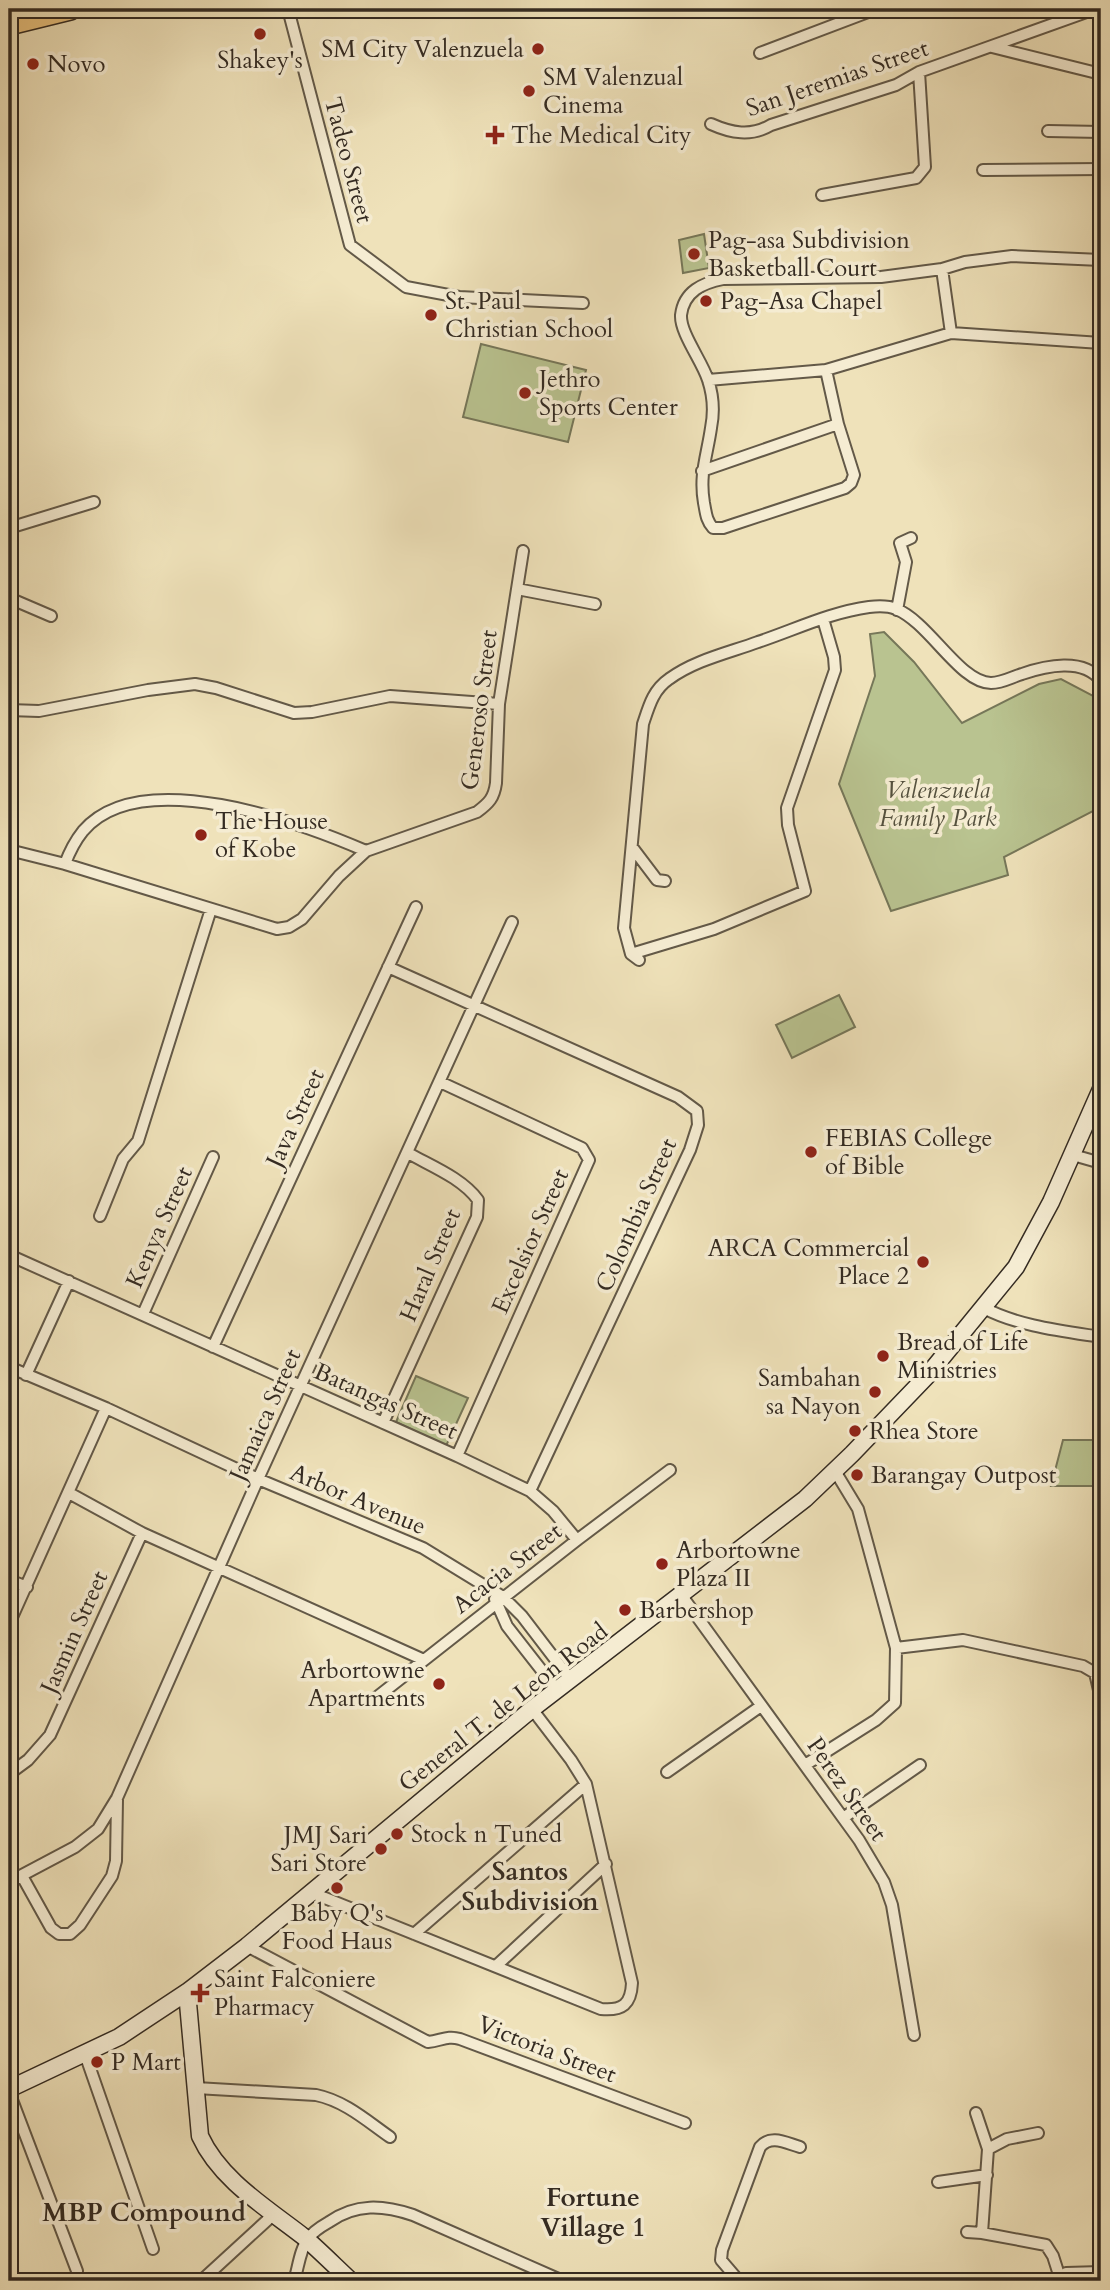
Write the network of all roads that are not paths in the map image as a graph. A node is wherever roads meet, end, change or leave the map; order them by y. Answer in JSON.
{"nodes":[{"id":1,"x":70,"y":9,"type":"edge"},
{"id":2,"x":288,"y":9,"type":"edge"},
{"id":3,"x":876,"y":9,"type":"edge"},
{"id":4,"x":1095,"y":9,"type":"edge"},
{"id":5,"x":29,"y":14,"type":"edge"},
{"id":6,"x":9,"y":24,"type":"edge"},
{"id":7,"x":991,"y":46,"type":"junction"},
{"id":8,"x":760,"y":52,"type":"dead end"},
{"id":9,"x":919,"y":72,"type":"junction"},
{"id":10,"x":1101,"y":74,"type":"edge"},
{"id":11,"x":711,"y":124,"type":"dead end"},
{"id":12,"x":1048,"y":131,"type":"dead end"},
{"id":13,"x":1101,"y":132,"type":"edge"},
{"id":14,"x":1101,"y":169,"type":"edge"},
{"id":15,"x":983,"y":170,"type":"dead end"},
{"id":16,"x":822,"y":195,"type":"dead end"},
{"id":17,"x":1101,"y":260,"type":"edge"},
{"id":18,"x":942,"y":269,"type":"junction"},
{"id":19,"x":583,"y":303,"type":"dead end"},
{"id":20,"x":951,"y":333,"type":"junction"},
{"id":21,"x":1101,"y":343,"type":"edge"},
{"id":22,"x":826,"y":370,"type":"junction"},
{"id":23,"x":708,"y":380,"type":"junction"},
{"id":24,"x":838,"y":424,"type":"junction"},
{"id":25,"x":702,"y":471,"type":"junction"},
{"id":26,"x":94,"y":502,"type":"dead end"},
{"id":27,"x":9,"y":528,"type":"edge"},
{"id":28,"x":911,"y":538,"type":"dead end"},
{"id":29,"x":523,"y":551,"type":"dead end"},
{"id":30,"x":517,"y":589,"type":"junction"},
{"id":31,"x":9,"y":598,"type":"edge"},
{"id":32,"x":595,"y":604,"type":"dead end"},
{"id":33,"x":897,"y":610,"type":"junction"},
{"id":34,"x":51,"y":616,"type":"dead end"},
{"id":35,"x":824,"y":619,"type":"junction"},
{"id":36,"x":1100,"y":678,"type":"edge"},
{"id":37,"x":499,"y":704,"type":"junction"},
{"id":38,"x":9,"y":710,"type":"edge"},
{"id":39,"x":632,"y":847,"type":"junction"},
{"id":40,"x":9,"y":850,"type":"edge"},
{"id":41,"x":366,"y":851,"type":"junction"},
{"id":42,"x":65,"y":864,"type":"junction"},
{"id":43,"x":665,"y":881,"type":"dead end"},
{"id":44,"x":416,"y":907,"type":"dead end"},
{"id":45,"x":211,"y":909,"type":"junction"},
{"id":46,"x":512,"y":922,"type":"dead end"},
{"id":47,"x":388,"y":967,"type":"junction"},
{"id":48,"x":474,"y":1006,"type":"junction"},
{"id":49,"x":440,"y":1082,"type":"junction"},
{"id":50,"x":1101,"y":1089,"type":"edge"},
{"id":51,"x":408,"y":1153,"type":"junction"},
{"id":52,"x":1073,"y":1155,"type":"junction"},
{"id":53,"x":212,"y":1157,"type":"dead end"},
{"id":54,"x":1101,"y":1163,"type":"edge"},
{"id":55,"x":100,"y":1216,"type":"dead end"},
{"id":56,"x":9,"y":1255,"type":"edge"},
{"id":57,"x":69,"y":1281,"type":"junction"},
{"id":58,"x":982,"y":1307,"type":"junction"},
{"id":59,"x":143,"y":1314,"type":"junction"},
{"id":60,"x":1101,"y":1337,"type":"edge"},
{"id":61,"x":213,"y":1347,"type":"junction"},
{"id":62,"x":9,"y":1367,"type":"edge"},
{"id":63,"x":26,"y":1375,"type":"junction"},
{"id":64,"x":301,"y":1386,"type":"junction"},
{"id":65,"x":106,"y":1409,"type":"junction"},
{"id":66,"x":383,"y":1423,"type":"junction"},
{"id":67,"x":457,"y":1456,"type":"junction"},
{"id":68,"x":670,"y":1470,"type":"dead end"},
{"id":69,"x":835,"y":1471,"type":"junction"},
{"id":70,"x":258,"y":1479,"type":"junction"},
{"id":71,"x":530,"y":1491,"type":"junction"},
{"id":72,"x":69,"y":1493,"type":"junction"},
{"id":73,"x":142,"y":1533,"type":"junction"},
{"id":74,"x":577,"y":1540,"type":"junction"},
{"id":75,"x":220,"y":1568,"type":"junction"},
{"id":76,"x":9,"y":1580,"type":"edge"},
{"id":77,"x":27,"y":1587,"type":"junction"},
{"id":78,"x":682,"y":1596,"type":"junction"},
{"id":79,"x":498,"y":1598,"type":"junction"},
{"id":80,"x":9,"y":1624,"type":"edge"},
{"id":81,"x":896,"y":1648,"type":"junction"},
{"id":82,"x":424,"y":1660,"type":"junction"},
{"id":83,"x":559,"y":1666,"type":"junction"},
{"id":84,"x":546,"y":1676,"type":"junction"},
{"id":85,"x":571,"y":1680,"type":"junction"},
{"id":86,"x":557,"y":1690,"type":"junction"},
{"id":87,"x":1101,"y":1699,"type":"edge"},
{"id":88,"x":372,"y":1701,"type":"dead end"},
{"id":89,"x":761,"y":1706,"type":"junction"},
{"id":90,"x":532,"y":1709,"type":"junction"},
{"id":91,"x":805,"y":1765,"type":"junction"},
{"id":92,"x":920,"y":1765,"type":"dead end"},
{"id":93,"x":667,"y":1772,"type":"dead end"},
{"id":94,"x":9,"y":1774,"type":"edge"},
{"id":95,"x":586,"y":1784,"type":"junction"},
{"id":96,"x":117,"y":1798,"type":"junction"},
{"id":97,"x":843,"y":1818,"type":"junction"},
{"id":98,"x":606,"y":1864,"type":"junction"},
{"id":99,"x":22,"y":1877,"type":"junction"},
{"id":100,"x":9,"y":1882,"type":"edge"},
{"id":101,"x":310,"y":1892,"type":"junction"},
{"id":102,"x":414,"y":1934,"type":"junction"},
{"id":103,"x":247,"y":1946,"type":"junction"},
{"id":104,"x":496,"y":1966,"type":"junction"},
{"id":105,"x":187,"y":1992,"type":"junction"},
{"id":106,"x":914,"y":2035,"type":"dead end"},
{"id":107,"x":85,"y":2054,"type":"junction"},
{"id":108,"x":196,"y":2088,"type":"junction"},
{"id":109,"x":9,"y":2090,"type":"edge"},
{"id":110,"x":976,"y":2113,"type":"dead end"},
{"id":111,"x":685,"y":2123,"type":"dead end"},
{"id":112,"x":1038,"y":2133,"type":"dead end"},
{"id":113,"x":390,"y":2137,"type":"dead end"},
{"id":114,"x":800,"y":2147,"type":"dead end"},
{"id":115,"x":988,"y":2149,"type":"junction"},
{"id":116,"x":987,"y":2175,"type":"junction"},
{"id":117,"x":938,"y":2182,"type":"dead end"},
{"id":118,"x":274,"y":2214,"type":"junction"},
{"id":119,"x":967,"y":2232,"type":"dead end"},
{"id":120,"x":982,"y":2232,"type":"junction"},
{"id":121,"x":307,"y":2240,"type":"junction"},
{"id":122,"x":153,"y":2249,"type":"dead end"},
{"id":123,"x":77,"y":2271,"type":"dead end"},
{"id":124,"x":1101,"y":2272,"type":"edge"},
{"id":125,"x":1060,"y":2280,"type":"edge"},
{"id":126,"x":201,"y":2281,"type":"edge"},
{"id":127,"x":295,"y":2281,"type":"edge"},
{"id":128,"x":351,"y":2281,"type":"edge"},
{"id":129,"x":563,"y":2281,"type":"edge"},
{"id":130,"x":739,"y":2281,"type":"edge"}],
"edges":[{"from":1,"to":5,"type":"highway"},
{"from":2,"to":19,"type":"street","name":"Tadeo Street"},
{"from":3,"to":8,"type":"street"},
{"from":4,"to":7,"type":"street","name":"San Jeremias Street"},
{"from":5,"to":6,"type":"highway"},
{"from":7,"to":9,"type":"street","name":"San Jeremias Street"},
{"from":7,"to":10,"type":"street"},
{"from":9,"to":11,"type":"street","name":"San Jeremias Street"},
{"from":9,"to":16,"type":"street"},
{"from":12,"to":13,"type":"street"},
{"from":14,"to":15,"type":"street"},
{"from":17,"to":18,"type":"street"},
{"from":18,"to":20,"type":"street"},
{"from":18,"to":23,"type":"street"},
{"from":20,"to":21,"type":"street"},
{"from":20,"to":22,"type":"street"},
{"from":22,"to":23,"type":"street"},
{"from":22,"to":24,"type":"street"},
{"from":23,"to":25,"type":"street"},
{"from":24,"to":25,"type":"street"},
{"from":24,"to":25,"type":"street"},
{"from":26,"to":27,"type":"street"},
{"from":28,"to":33,"type":"street"},
{"from":29,"to":30,"type":"street","name":"Generoso Street"},
{"from":30,"to":32,"type":"street"},
{"from":30,"to":37,"type":"street","name":"Generoso Street"},
{"from":31,"to":34,"type":"street"},
{"from":33,"to":35,"type":"street"},
{"from":33,"to":36,"type":"street"},
{"from":35,"to":39,"type":"street"},
{"from":35,"to":39,"type":"street"},
{"from":37,"to":38,"type":"street"},
{"from":37,"to":41,"type":"street","name":"Generoso Street"},
{"from":39,"to":43,"type":"street"},
{"from":40,"to":42,"type":"street","name":"Generoso Street"},
{"from":41,"to":42,"type":"street"},
{"from":41,"to":45,"type":"street","name":"Generoso Street"},
{"from":42,"to":45,"type":"street","name":"Generoso Street"},
{"from":44,"to":47,"type":"street","name":"Java Street"},
{"from":45,"to":55,"type":"street"},
{"from":46,"to":48,"type":"street","name":"Jamaica Street"},
{"from":47,"to":48,"type":"street","name":"Colombia Street"},
{"from":47,"to":61,"type":"street","name":"Java Street"},
{"from":48,"to":49,"type":"street","name":"Jamaica Street"},
{"from":48,"to":71,"type":"street","name":"Colombia Street"},
{"from":49,"to":51,"type":"street","name":"Jamaica Street"},
{"from":49,"to":67,"type":"street","name":"Excelsior Street"},
{"from":50,"to":52,"type":"main road","name":"General T. de Leon Road"},
{"from":51,"to":64,"type":"street","name":"Jamaica Street"},
{"from":51,"to":66,"type":"street","name":"Haral Street"},
{"from":52,"to":54,"type":"street"},
{"from":52,"to":58,"type":"main road","name":"General T. de Leon Road"},
{"from":53,"to":59,"type":"street","name":"Kenya Street"},
{"from":56,"to":57,"type":"street","name":"Batangas Street"},
{"from":57,"to":59,"type":"street","name":"Batangas Street"},
{"from":57,"to":63,"type":"street"},
{"from":58,"to":60,"type":"street"},
{"from":58,"to":69,"type":"main road","name":"General T. de Leon Road"},
{"from":59,"to":61,"type":"street","name":"Batangas Street"},
{"from":61,"to":64,"type":"street","name":"Batangas Street"},
{"from":62,"to":63,"type":"street","name":"Arbor Avenue"},
{"from":63,"to":65,"type":"street","name":"Arbor Avenue"},
{"from":64,"to":66,"type":"street","name":"Batangas Street"},
{"from":64,"to":70,"type":"street","name":"Jamaica Street"},
{"from":65,"to":70,"type":"street","name":"Arbor Avenue"},
{"from":65,"to":72,"type":"street"},
{"from":66,"to":67,"type":"street","name":"Batangas Street"},
{"from":67,"to":71,"type":"street","name":"Batangas Street"},
{"from":68,"to":74,"type":"street","name":"Acacia Street"},
{"from":69,"to":78,"type":"main road","name":"General T. de Leon Road"},
{"from":69,"to":81,"type":"street"},
{"from":70,"to":75,"type":"street","name":"Jamaica Street"},
{"from":70,"to":79,"type":"street","name":"Arbor Avenue"},
{"from":71,"to":74,"type":"street","name":"Batangas Street"},
{"from":72,"to":73,"type":"street"},
{"from":72,"to":77,"type":"street"},
{"from":73,"to":75,"type":"street"},
{"from":73,"to":94,"type":"street","name":"Jasmin Street"},
{"from":74,"to":79,"type":"street","name":"Acacia Street"},
{"from":75,"to":82,"type":"street"},
{"from":75,"to":96,"type":"street","name":"Jamaica Street"},
{"from":76,"to":77,"type":"street"},
{"from":77,"to":80,"type":"street"},
{"from":78,"to":85,"type":"main road","name":"General T. de Leon Road"},
{"from":78,"to":89,"type":"street","name":"Perez Street"},
{"from":79,"to":82,"type":"street","name":"Acacia Street"},
{"from":79,"to":83,"type":"street","name":"Arbor Avenue"},
{"from":79,"to":84,"type":"street"},
{"from":81,"to":87,"type":"street"},
{"from":81,"to":91,"type":"street"},
{"from":82,"to":88,"type":"street","name":"Acacia Street"},
{"from":83,"to":84,"type":"street"},
{"from":83,"to":85,"type":"street","name":"Arbor Avenue"},
{"from":84,"to":86,"type":"street"},
{"from":85,"to":86,"type":"main road","name":"General T. de Leon Road"},
{"from":86,"to":90,"type":"main road","name":"General T. de Leon Road"},
{"from":89,"to":91,"type":"street","name":"Perez Street"},
{"from":89,"to":93,"type":"street"},
{"from":90,"to":95,"type":"street"},
{"from":90,"to":101,"type":"main road","name":"General T. de Leon Road"},
{"from":91,"to":97,"type":"street","name":"Perez Street"},
{"from":92,"to":97,"type":"street"},
{"from":95,"to":98,"type":"street"},
{"from":95,"to":102,"type":"street"},
{"from":96,"to":99,"type":"street","name":"Jamaica Street"},
{"from":96,"to":99,"type":"street"},
{"from":97,"to":106,"type":"street","name":"Perez Street"},
{"from":98,"to":104,"type":"street"},
{"from":98,"to":104,"type":"street"},
{"from":99,"to":100,"type":"street","name":"Jamaica Street"},
{"from":101,"to":102,"type":"street"},
{"from":101,"to":103,"type":"main road","name":"General T. de Leon Road"},
{"from":102,"to":104,"type":"street"},
{"from":103,"to":105,"type":"main road","name":"General T. de Leon Road"},
{"from":103,"to":111,"type":"street","name":"Victoria Street"},
{"from":105,"to":107,"type":"main road","name":"General T. de Leon Road"},
{"from":105,"to":108,"type":"main road"},
{"from":107,"to":109,"type":"main road","name":"General T. de Leon Road"},
{"from":107,"to":122,"type":"street"},
{"from":108,"to":113,"type":"street"},
{"from":108,"to":118,"type":"main road"},
{"from":109,"to":123,"type":"street"},
{"from":110,"to":115,"type":"street"},
{"from":112,"to":115,"type":"street"},
{"from":114,"to":130,"type":"street"},
{"from":115,"to":116,"type":"street"},
{"from":116,"to":117,"type":"street"},
{"from":116,"to":120,"type":"street"},
{"from":118,"to":121,"type":"main road"},
{"from":118,"to":126,"type":"street"},
{"from":119,"to":120,"type":"street"},
{"from":120,"to":125,"type":"street"},
{"from":121,"to":127,"type":"street"},
{"from":121,"to":128,"type":"main road"},
{"from":121,"to":129,"type":"street"},
{"from":124,"to":125,"type":"street"}]}
